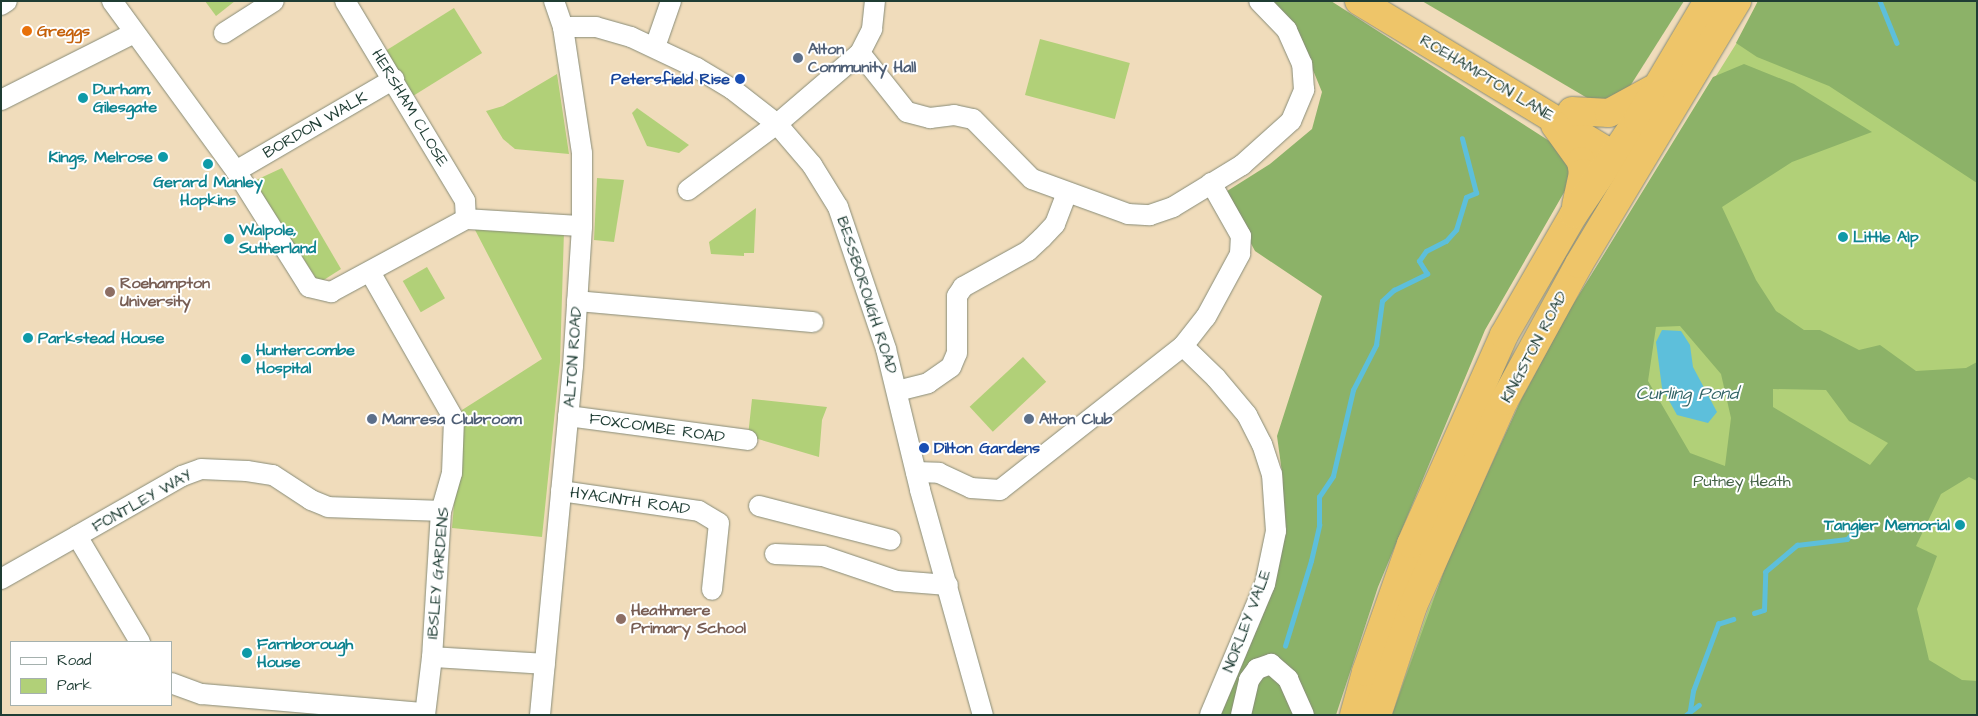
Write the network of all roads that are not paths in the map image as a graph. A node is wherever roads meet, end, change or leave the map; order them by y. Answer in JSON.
{"nodes":[{"id":1,"x":7,"y":1,"type":"edge"},
{"id":2,"x":112,"y":1,"type":"edge"},
{"id":3,"x":274,"y":1,"type":"edge"},
{"id":4,"x":345,"y":1,"type":"edge"},
{"id":5,"x":554,"y":1,"type":"edge"},
{"id":6,"x":670,"y":1,"type":"edge"},
{"id":7,"x":875,"y":1,"type":"edge"},
{"id":8,"x":1259,"y":1,"type":"edge"},
{"id":9,"x":1359,"y":1,"type":"edge"},
{"id":10,"x":1393,"y":1,"type":"edge"},
{"id":11,"x":1708,"y":1,"type":"edge"},
{"id":12,"x":1737,"y":1,"type":"edge"},
{"id":13,"x":1,"y":4,"type":"edge"},
{"id":14,"x":563,"y":27,"type":"junction"},
{"id":15,"x":134,"y":33,"type":"junction"},
{"id":16,"x":224,"y":33,"type":"dead end"},
{"id":17,"x":655,"y":47,"type":"junction"},
{"id":18,"x":860,"y":53,"type":"junction"},
{"id":19,"x":394,"y":79,"type":"junction"},
{"id":20,"x":1656,"y":87,"type":"junction"},
{"id":21,"x":1,"y":100,"type":"edge"},
{"id":22,"x":1542,"y":111,"type":"junction"},
{"id":23,"x":1572,"y":111,"type":"junction"},
{"id":24,"x":777,"y":124,"type":"junction"},
{"id":25,"x":1629,"y":154,"type":"junction"},
{"id":26,"x":236,"y":171,"type":"junction"},
{"id":27,"x":1212,"y":183,"type":"junction"},
{"id":28,"x":688,"y":190,"type":"dead end"},
{"id":29,"x":1067,"y":192,"type":"junction"},
{"id":30,"x":1574,"y":214,"type":"junction"},
{"id":31,"x":466,"y":218,"type":"junction"},
{"id":32,"x":582,"y":226,"type":"junction"},
{"id":33,"x":370,"y":272,"type":"junction"},
{"id":34,"x":577,"y":301,"type":"junction"},
{"id":35,"x":813,"y":322,"type":"dead end"},
{"id":36,"x":1183,"y":346,"type":"junction"},
{"id":37,"x":897,"y":391,"type":"junction"},
{"id":38,"x":568,"y":416,"type":"junction"},
{"id":39,"x":747,"y":440,"type":"dead end"},
{"id":40,"x":916,"y":472,"type":"junction"},
{"id":41,"x":561,"y":491,"type":"junction"},
{"id":42,"x":759,"y":506,"type":"dead end"},
{"id":43,"x":441,"y":511,"type":"junction"},
{"id":44,"x":826,"y":524,"type":"junction"},
{"id":45,"x":77,"y":536,"type":"junction"},
{"id":46,"x":891,"y":540,"type":"dead end"},
{"id":47,"x":775,"y":554,"type":"dead end"},
{"id":48,"x":823,"y":556,"type":"junction"},
{"id":49,"x":1,"y":579,"type":"edge"},
{"id":50,"x":948,"y":585,"type":"junction"},
{"id":51,"x":712,"y":590,"type":"dead end"},
{"id":52,"x":139,"y":641,"type":"edge"},
{"id":53,"x":432,"y":657,"type":"junction"},
{"id":54,"x":545,"y":664,"type":"junction"},
{"id":55,"x":172,"y":683,"type":"edge"},
{"id":56,"x":425,"y":714,"type":"edge"},
{"id":57,"x":540,"y":715,"type":"edge"},
{"id":58,"x":983,"y":715,"type":"edge"},
{"id":59,"x":1210,"y":715,"type":"edge"},
{"id":60,"x":1241,"y":715,"type":"edge"},
{"id":61,"x":1304,"y":715,"type":"edge"},
{"id":62,"x":1354,"y":715,"type":"edge"},
{"id":63,"x":1376,"y":715,"type":"edge"}],
"edges":[{"from":1,"to":13,"type":"street"},
{"from":2,"to":15,"type":"street"},
{"from":3,"to":16,"type":"street"},
{"from":4,"to":19,"type":"street","name":"HERSHAM CLOSE"},
{"from":5,"to":14,"type":"street","name":"ALTON ROAD"},
{"from":6,"to":17,"type":"street"},
{"from":7,"to":18,"type":"street"},
{"from":8,"to":27,"type":"street"},
{"from":9,"to":22,"type":"highway","name":"ROEHAMPTON LANE"},
{"from":10,"to":23,"type":"highway","name":"ROEHAMPTON LANE"},
{"from":11,"to":20,"type":"highway","name":"KINGSTON ROAD"},
{"from":12,"to":25,"type":"highway","name":"KINGSTON ROAD"},
{"from":14,"to":17,"type":"street","name":"BESSBOROUGH ROAD"},
{"from":14,"to":32,"type":"street","name":"ALTON ROAD"},
{"from":15,"to":21,"type":"street"},
{"from":15,"to":26,"type":"street"},
{"from":17,"to":24,"type":"street","name":"BESSBOROUGH ROAD"},
{"from":18,"to":24,"type":"street"},
{"from":18,"to":29,"type":"street"},
{"from":19,"to":26,"type":"street","name":"BORDON WALK"},
{"from":19,"to":31,"type":"street","name":"HERSHAM CLOSE"},
{"from":20,"to":23,"type":"highway"},
{"from":20,"to":25,"type":"highway","name":"KINGSTON ROAD"},
{"from":22,"to":25,"type":"highway","name":"ROEHAMPTON LANE"},
{"from":22,"to":30,"type":"highway"},
{"from":23,"to":25,"type":"highway","name":"ROEHAMPTON LANE"},
{"from":24,"to":28,"type":"street"},
{"from":24,"to":37,"type":"street","name":"BESSBOROUGH ROAD"},
{"from":25,"to":30,"type":"highway","name":"KINGSTON ROAD"},
{"from":25,"to":63,"type":"highway","name":"KINGSTON ROAD"},
{"from":26,"to":33,"type":"street"},
{"from":27,"to":29,"type":"street"},
{"from":27,"to":36,"type":"street"},
{"from":29,"to":37,"type":"street"},
{"from":30,"to":62,"type":"highway","name":"KINGSTON ROAD"},
{"from":31,"to":32,"type":"street"},
{"from":31,"to":33,"type":"street"},
{"from":32,"to":34,"type":"street","name":"ALTON ROAD"},
{"from":33,"to":43,"type":"street","name":"IBSLEY GARDENS"},
{"from":34,"to":35,"type":"street"},
{"from":34,"to":38,"type":"street","name":"ALTON ROAD"},
{"from":36,"to":40,"type":"street"},
{"from":36,"to":59,"type":"street","name":"NORLEY VALE"},
{"from":37,"to":40,"type":"street","name":"BESSBOROUGH ROAD"},
{"from":38,"to":39,"type":"street","name":"FOXCOMBE ROAD"},
{"from":38,"to":41,"type":"street","name":"ALTON ROAD"},
{"from":40,"to":50,"type":"street","name":"BESSBOROUGH ROAD"},
{"from":41,"to":51,"type":"street","name":"HYACINTH ROAD"},
{"from":41,"to":54,"type":"street","name":"ALTON ROAD"},
{"from":42,"to":44,"type":"street"},
{"from":43,"to":45,"type":"street","name":"FONTLEY WAY"},
{"from":43,"to":53,"type":"street","name":"IBSLEY GARDENS"},
{"from":44,"to":46,"type":"street"},
{"from":44,"to":48,"type":"street"},
{"from":45,"to":49,"type":"street"},
{"from":45,"to":52,"type":"street","name":"FONTLEY WAY"},
{"from":47,"to":48,"type":"street"},
{"from":48,"to":50,"type":"street"},
{"from":50,"to":58,"type":"street","name":"BESSBOROUGH ROAD"},
{"from":53,"to":54,"type":"street","name":"IBSLEY GARDENS"},
{"from":53,"to":56,"type":"street","name":"IBSLEY GARDENS"},
{"from":54,"to":57,"type":"street","name":"ALTON ROAD"},
{"from":55,"to":56,"type":"street"},
{"from":60,"to":61,"type":"street"}]}
